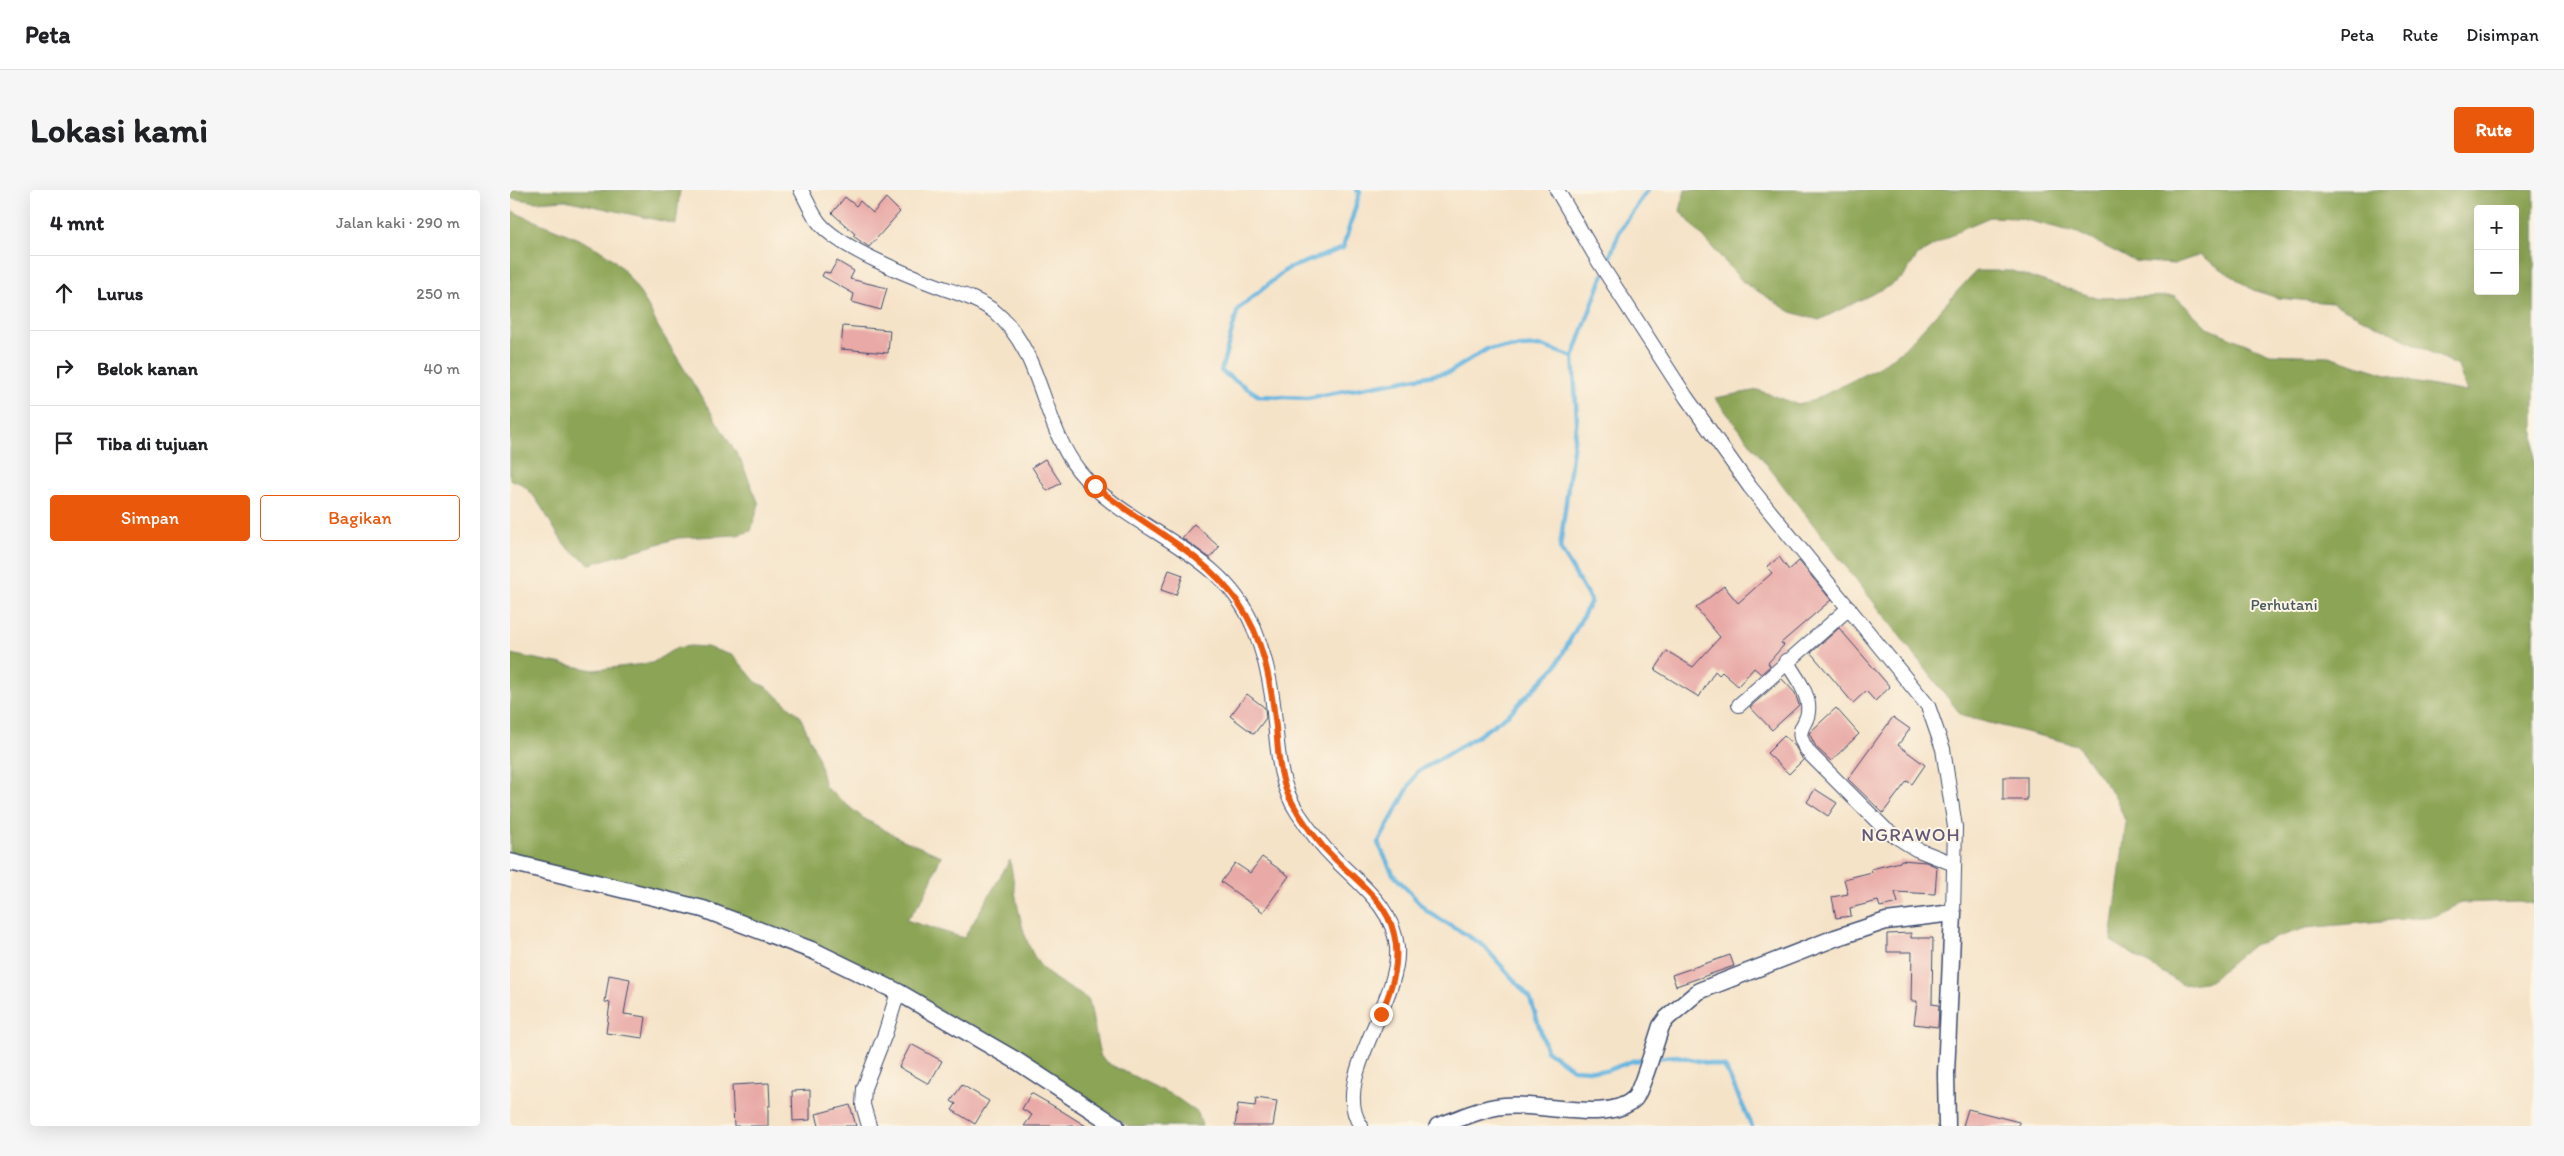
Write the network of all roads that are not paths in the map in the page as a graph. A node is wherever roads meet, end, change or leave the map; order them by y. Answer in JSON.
{"nodes":[{"id":1,"x":800,"y":190,"type":"edge"},
{"id":2,"x":1557,"y":190,"type":"edge"},
{"id":3,"x":1849,"y":608,"type":"junction"},
{"id":4,"x":1786,"y":662,"type":"junction"},
{"id":5,"x":1739,"y":705,"type":"dead end"},
{"id":6,"x":510,"y":862,"type":"edge"},
{"id":7,"x":1954,"y":864,"type":"junction"},
{"id":8,"x":1953,"y":913,"type":"junction"},
{"id":9,"x":898,"y":992,"type":"junction"},
{"id":10,"x":869,"y":1126,"type":"edge"},
{"id":11,"x":1116,"y":1126,"type":"edge"},
{"id":12,"x":1361,"y":1126,"type":"edge"},
{"id":13,"x":1438,"y":1126,"type":"edge"},
{"id":14,"x":1947,"y":1126,"type":"edge"}],
"edges":[{"from":1,"to":12,"type":"street"},
{"from":2,"to":3,"type":"street"},
{"from":3,"to":4,"type":"street"},
{"from":3,"to":7,"type":"street"},
{"from":4,"to":5,"type":"street"},
{"from":4,"to":7,"type":"street"},
{"from":6,"to":9,"type":"street"},
{"from":7,"to":8,"type":"street"},
{"from":8,"to":13,"type":"street"},
{"from":8,"to":14,"type":"street"},
{"from":9,"to":10,"type":"street"},
{"from":9,"to":11,"type":"street"}]}
